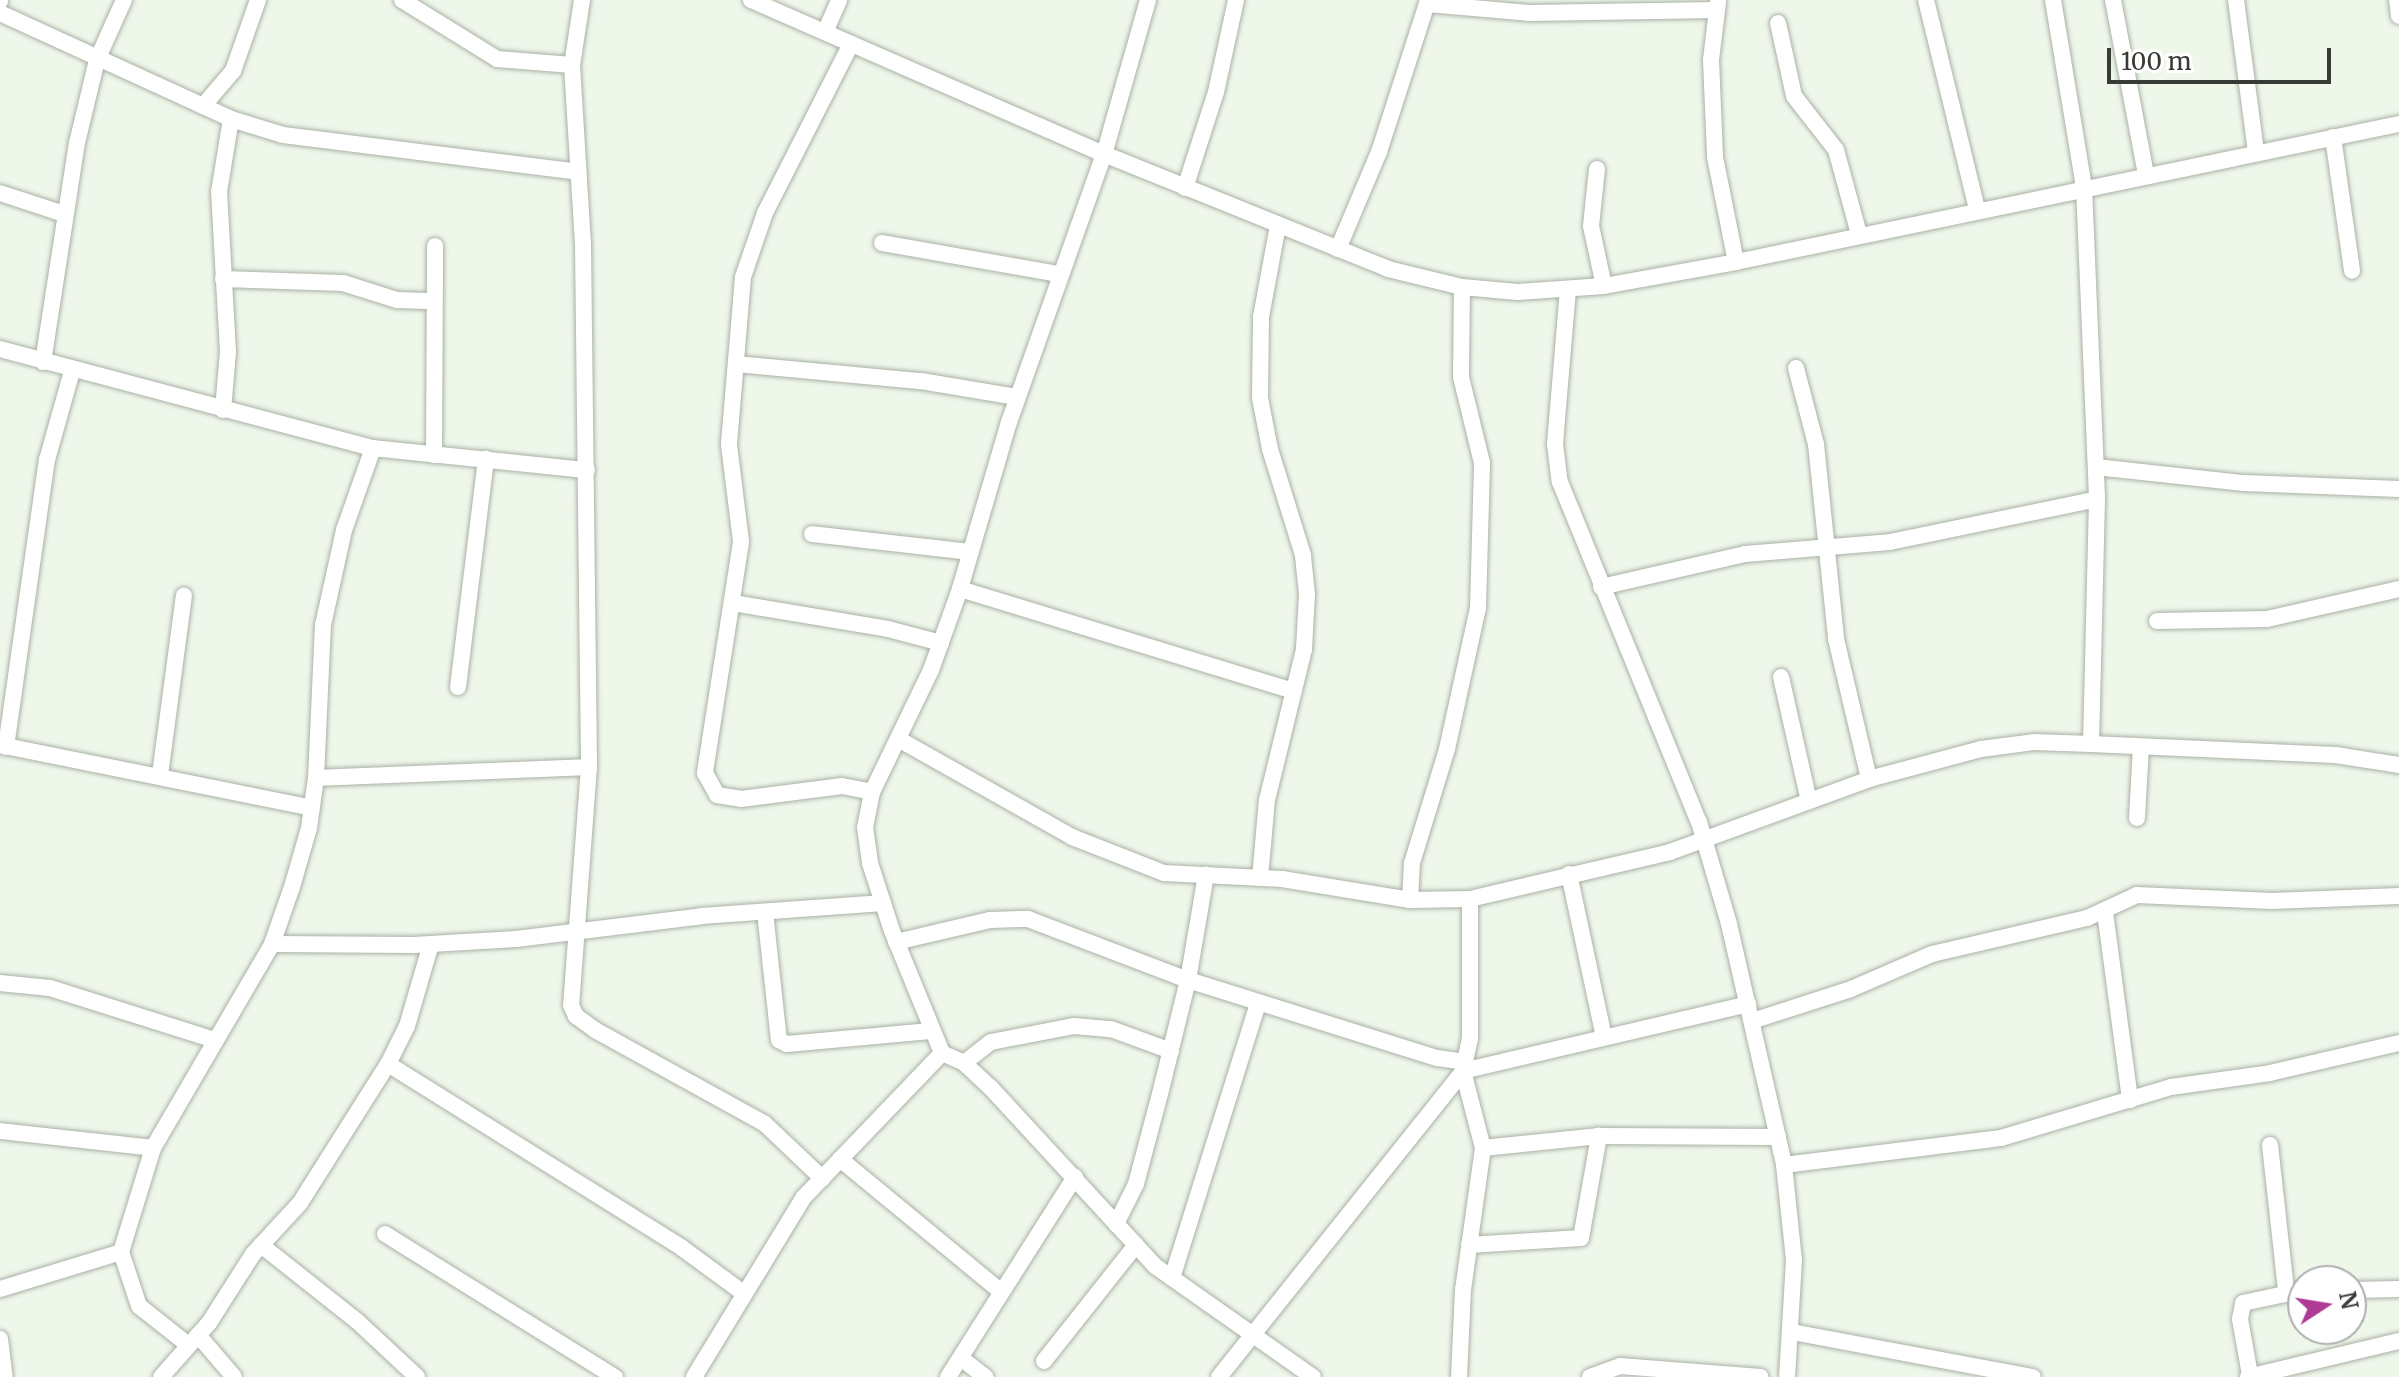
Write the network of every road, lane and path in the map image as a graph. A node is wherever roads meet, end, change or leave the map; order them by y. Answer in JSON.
{"nodes":[{"id":1,"x":124,"y":0,"type":"edge"},
{"id":2,"x":258,"y":0,"type":"edge"},
{"id":3,"x":402,"y":0,"type":"edge"},
{"id":4,"x":582,"y":0,"type":"edge"},
{"id":5,"x":751,"y":0,"type":"edge"},
{"id":6,"x":839,"y":0,"type":"edge"},
{"id":7,"x":1148,"y":0,"type":"edge"},
{"id":8,"x":1236,"y":0,"type":"edge"},
{"id":9,"x":1926,"y":0,"type":"edge"},
{"id":10,"x":2053,"y":0,"type":"edge"},
{"id":11,"x":2113,"y":0,"type":"edge"},
{"id":12,"x":2236,"y":0,"type":"edge"},
{"id":13,"x":2397,"y":0,"type":"edge"},
{"id":14,"x":1427,"y":2,"type":"edge"},
{"id":15,"x":1717,"y":5,"type":"edge"},
{"id":16,"x":1583,"y":7,"type":"edge"},
{"id":17,"x":0,"y":13,"type":"edge"},
{"id":18,"x":2399,"y":16,"type":"edge"},
{"id":19,"x":1778,"y":23,"type":"dead end"},
{"id":20,"x":825,"y":32,"type":"junction"},
{"id":21,"x":851,"y":44,"type":"junction"},
{"id":22,"x":97,"y":60,"type":"junction"},
{"id":23,"x":572,"y":65,"type":"junction"},
{"id":24,"x":203,"y":106,"type":"junction"},
{"id":25,"x":231,"y":119,"type":"junction"},
{"id":26,"x":2399,"y":124,"type":"edge"},
{"id":27,"x":2333,"y":137,"type":"junction"},
{"id":28,"x":2256,"y":152,"type":"junction"},
{"id":29,"x":1104,"y":154,"type":"junction"},
{"id":30,"x":1597,"y":169,"type":"dead end"},
{"id":31,"x":578,"y":172,"type":"junction"},
{"id":32,"x":2146,"y":175,"type":"junction"},
{"id":33,"x":2084,"y":187,"type":"junction"},
{"id":34,"x":1185,"y":188,"type":"junction"},
{"id":35,"x":0,"y":193,"type":"edge"},
{"id":36,"x":1977,"y":210,"type":"junction"},
{"id":37,"x":64,"y":214,"type":"junction"},
{"id":38,"x":1278,"y":225,"type":"junction"},
{"id":39,"x":1859,"y":234,"type":"junction"},
{"id":40,"x":882,"y":243,"type":"dead end"},
{"id":41,"x":435,"y":246,"type":"dead end"},
{"id":42,"x":1338,"y":249,"type":"junction"},
{"id":43,"x":1736,"y":262,"type":"junction"},
{"id":44,"x":2352,"y":271,"type":"dead end"},
{"id":45,"x":1058,"y":274,"type":"junction"},
{"id":46,"x":223,"y":279,"type":"junction"},
{"id":47,"x":1604,"y":286,"type":"junction"},
{"id":48,"x":1462,"y":287,"type":"junction"},
{"id":49,"x":1568,"y":289,"type":"junction"},
{"id":50,"x":433,"y":301,"type":"junction"},
{"id":51,"x":0,"y":349,"type":"edge"},
{"id":52,"x":43,"y":362,"type":"junction"},
{"id":53,"x":736,"y":364,"type":"junction"},
{"id":54,"x":1796,"y":368,"type":"dead end"},
{"id":55,"x":72,"y":371,"type":"junction"},
{"id":56,"x":1017,"y":397,"type":"junction"},
{"id":57,"x":223,"y":410,"type":"junction"},
{"id":58,"x":373,"y":448,"type":"junction"},
{"id":59,"x":434,"y":455,"type":"junction"},
{"id":60,"x":486,"y":459,"type":"junction"},
{"id":61,"x":2096,"y":467,"type":"junction"},
{"id":62,"x":587,"y":470,"type":"junction"},
{"id":63,"x":2399,"y":489,"type":"edge"},
{"id":64,"x":2097,"y":499,"type":"junction"},
{"id":65,"x":812,"y":534,"type":"dead end"},
{"id":66,"x":1825,"y":544,"type":"junction"},
{"id":67,"x":969,"y":552,"type":"junction"},
{"id":68,"x":1601,"y":587,"type":"junction"},
{"id":69,"x":960,"y":589,"type":"junction"},
{"id":70,"x":2399,"y":589,"type":"edge"},
{"id":71,"x":184,"y":596,"type":"dead end"},
{"id":72,"x":733,"y":603,"type":"junction"},
{"id":73,"x":2157,"y":621,"type":"dead end"},
{"id":74,"x":941,"y":643,"type":"junction"},
{"id":75,"x":8,"y":671,"type":"edge"},
{"id":76,"x":1781,"y":677,"type":"dead end"},
{"id":77,"x":458,"y":687,"type":"dead end"},
{"id":78,"x":1293,"y":691,"type":"junction"},
{"id":79,"x":900,"y":740,"type":"junction"},
{"id":80,"x":2091,"y":744,"type":"junction"},
{"id":81,"x":3,"y":746,"type":"edge"},
{"id":82,"x":2141,"y":747,"type":"junction"},
{"id":83,"x":2399,"y":765,"type":"edge"},
{"id":84,"x":589,"y":767,"type":"junction"},
{"id":85,"x":160,"y":775,"type":"junction"},
{"id":86,"x":316,"y":778,"type":"junction"},
{"id":87,"x":1869,"y":779,"type":"junction"},
{"id":88,"x":872,"y":792,"type":"junction"},
{"id":89,"x":1809,"y":801,"type":"junction"},
{"id":90,"x":312,"y":808,"type":"junction"},
{"id":91,"x":2137,"y":818,"type":"dead end"},
{"id":92,"x":1705,"y":843,"type":"junction"},
{"id":93,"x":1569,"y":874,"type":"junction"},
{"id":94,"x":1206,"y":875,"type":"junction"},
{"id":95,"x":1260,"y":878,"type":"junction"},
{"id":96,"x":2399,"y":896,"type":"edge"},
{"id":97,"x":1470,"y":899,"type":"junction"},
{"id":98,"x":1410,"y":900,"type":"junction"},
{"id":99,"x":883,"y":903,"type":"junction"},
{"id":100,"x":765,"y":912,"type":"junction"},
{"id":101,"x":2105,"y":912,"type":"junction"},
{"id":102,"x":576,"y":933,"type":"junction"},
{"id":103,"x":896,"y":942,"type":"junction"},
{"id":104,"x":272,"y":944,"type":"junction"},
{"id":105,"x":431,"y":944,"type":"junction"},
{"id":106,"x":1188,"y":980,"type":"junction"},
{"id":107,"x":0,"y":983,"type":"edge"},
{"id":108,"x":1258,"y":1003,"type":"junction"},
{"id":109,"x":1750,"y":1012,"type":"junction"},
{"id":110,"x":930,"y":1031,"type":"junction"},
{"id":111,"x":1604,"y":1037,"type":"junction"},
{"id":112,"x":215,"y":1040,"type":"junction"},
{"id":113,"x":2399,"y":1043,"type":"edge"},
{"id":114,"x":1171,"y":1051,"type":"junction"},
{"id":115,"x":942,"y":1053,"type":"junction"},
{"id":116,"x":964,"y":1063,"type":"junction"},
{"id":117,"x":388,"y":1064,"type":"junction"},
{"id":118,"x":1464,"y":1067,"type":"junction"},
{"id":119,"x":2130,"y":1100,"type":"junction"},
{"id":120,"x":0,"y":1131,"type":"edge"},
{"id":121,"x":1599,"y":1136,"type":"junction"},
{"id":122,"x":1778,"y":1137,"type":"junction"},
{"id":123,"x":2270,"y":1145,"type":"dead end"},
{"id":124,"x":153,"y":1148,"type":"junction"},
{"id":125,"x":1483,"y":1148,"type":"junction"},
{"id":126,"x":840,"y":1159,"type":"junction"},
{"id":127,"x":1784,"y":1165,"type":"junction"},
{"id":128,"x":1075,"y":1177,"type":"junction"},
{"id":129,"x":822,"y":1178,"type":"junction"},
{"id":130,"x":1116,"y":1224,"type":"junction"},
{"id":131,"x":385,"y":1234,"type":"dead end"},
{"id":132,"x":261,"y":1245,"type":"junction"},
{"id":133,"x":1136,"y":1245,"type":"junction"},
{"id":134,"x":1469,"y":1245,"type":"junction"},
{"id":135,"x":121,"y":1252,"type":"junction"},
{"id":136,"x":2291,"y":1265,"type":"edge"},
{"id":137,"x":1172,"y":1278,"type":"junction"},
{"id":138,"x":0,"y":1289,"type":"edge"},
{"id":139,"x":2399,"y":1289,"type":"edge"},
{"id":140,"x":2367,"y":1290,"type":"edge"},
{"id":141,"x":1000,"y":1291,"type":"junction"},
{"id":142,"x":742,"y":1292,"type":"junction"},
{"id":143,"x":2287,"y":1292,"type":"edge"},
{"id":144,"x":1792,"y":1332,"type":"junction"},
{"id":145,"x":1252,"y":1336,"type":"junction"},
{"id":146,"x":0,"y":1339,"type":"edge"},
{"id":147,"x":192,"y":1339,"type":"junction"},
{"id":148,"x":2399,"y":1341,"type":"edge"},
{"id":149,"x":961,"y":1358,"type":"junction"},
{"id":150,"x":1044,"y":1361,"type":"dead end"},
{"id":151,"x":2249,"y":1376,"type":"edge"},
{"id":152,"x":5,"y":1377,"type":"edge"},
{"id":153,"x":161,"y":1377,"type":"edge"},
{"id":154,"x":234,"y":1377,"type":"edge"},
{"id":155,"x":417,"y":1377,"type":"edge"},
{"id":156,"x":615,"y":1377,"type":"edge"},
{"id":157,"x":694,"y":1377,"type":"edge"},
{"id":158,"x":948,"y":1377,"type":"edge"},
{"id":159,"x":985,"y":1377,"type":"edge"},
{"id":160,"x":1219,"y":1377,"type":"edge"},
{"id":161,"x":1313,"y":1377,"type":"edge"},
{"id":162,"x":1459,"y":1377,"type":"edge"},
{"id":163,"x":1590,"y":1377,"type":"edge"},
{"id":164,"x":1761,"y":1377,"type":"edge"},
{"id":165,"x":1787,"y":1377,"type":"edge"},
{"id":166,"x":2033,"y":1377,"type":"edge"}],
"edges":[{"from":1,"to":22,"type":"street"},
{"from":2,"to":24,"type":"street"},
{"from":3,"to":23,"type":"street"},
{"from":4,"to":23,"type":"street"},
{"from":5,"to":20,"type":"street"},
{"from":6,"to":20,"type":"street"},
{"from":7,"to":29,"type":"street"},
{"from":8,"to":34,"type":"street"},
{"from":9,"to":36,"type":"street"},
{"from":10,"to":33,"type":"street"},
{"from":11,"to":32,"type":"street"},
{"from":12,"to":28,"type":"street"},
{"from":13,"to":18,"type":"street"},
{"from":14,"to":16,"type":"street"},
{"from":14,"to":42,"type":"street"},
{"from":15,"to":16,"type":"street"},
{"from":15,"to":43,"type":"street"},
{"from":17,"to":22,"type":"street"},
{"from":19,"to":39,"type":"street"},
{"from":20,"to":21,"type":"street"},
{"from":21,"to":29,"type":"street"},
{"from":21,"to":53,"type":"street"},
{"from":22,"to":24,"type":"street"},
{"from":22,"to":37,"type":"street"},
{"from":23,"to":31,"type":"street"},
{"from":24,"to":25,"type":"street"},
{"from":25,"to":31,"type":"street"},
{"from":25,"to":46,"type":"street"},
{"from":26,"to":27,"type":"street"},
{"from":27,"to":28,"type":"street"},
{"from":27,"to":44,"type":"street"},
{"from":28,"to":32,"type":"street"},
{"from":29,"to":34,"type":"street"},
{"from":29,"to":45,"type":"street"},
{"from":30,"to":47,"type":"street"},
{"from":31,"to":62,"type":"street"},
{"from":32,"to":33,"type":"street"},
{"from":33,"to":36,"type":"street"},
{"from":33,"to":61,"type":"street"},
{"from":34,"to":38,"type":"street"},
{"from":35,"to":37,"type":"street"},
{"from":36,"to":39,"type":"street"},
{"from":37,"to":52,"type":"street"},
{"from":38,"to":42,"type":"street"},
{"from":38,"to":78,"type":"street"},
{"from":39,"to":43,"type":"street"},
{"from":40,"to":45,"type":"street"},
{"from":41,"to":50,"type":"street"},
{"from":42,"to":48,"type":"street"},
{"from":43,"to":47,"type":"street"},
{"from":45,"to":56,"type":"street"},
{"from":46,"to":50,"type":"street"},
{"from":46,"to":57,"type":"street"},
{"from":47,"to":49,"type":"street"},
{"from":48,"to":49,"type":"street"},
{"from":48,"to":98,"type":"street"},
{"from":49,"to":68,"type":"street"},
{"from":50,"to":59,"type":"street"},
{"from":51,"to":52,"type":"street"},
{"from":52,"to":55,"type":"street"},
{"from":53,"to":56,"type":"street"},
{"from":53,"to":72,"type":"street"},
{"from":54,"to":66,"type":"street"},
{"from":55,"to":57,"type":"street"},
{"from":55,"to":75,"type":"street"},
{"from":56,"to":67,"type":"street"},
{"from":57,"to":58,"type":"street"},
{"from":58,"to":59,"type":"street"},
{"from":58,"to":86,"type":"street"},
{"from":59,"to":60,"type":"street"},
{"from":60,"to":62,"type":"street"},
{"from":60,"to":77,"type":"street"},
{"from":61,"to":63,"type":"street"},
{"from":61,"to":64,"type":"street"},
{"from":62,"to":84,"type":"street"},
{"from":64,"to":66,"type":"street"},
{"from":64,"to":80,"type":"street"},
{"from":65,"to":67,"type":"street"},
{"from":66,"to":68,"type":"street"},
{"from":66,"to":87,"type":"street"},
{"from":67,"to":69,"type":"street"},
{"from":68,"to":92,"type":"street"},
{"from":69,"to":74,"type":"street"},
{"from":69,"to":78,"type":"street"},
{"from":70,"to":73,"type":"street"},
{"from":71,"to":85,"type":"street"},
{"from":72,"to":74,"type":"street"},
{"from":72,"to":88,"type":"street"},
{"from":74,"to":79,"type":"street"},
{"from":75,"to":81,"type":"street"},
{"from":76,"to":89,"type":"street"},
{"from":78,"to":95,"type":"street"},
{"from":79,"to":88,"type":"street"},
{"from":79,"to":94,"type":"street"},
{"from":80,"to":82,"type":"street"},
{"from":80,"to":87,"type":"street"},
{"from":81,"to":85,"type":"street"},
{"from":82,"to":83,"type":"street"},
{"from":82,"to":91,"type":"street"},
{"from":84,"to":86,"type":"street"},
{"from":84,"to":102,"type":"street"},
{"from":85,"to":90,"type":"street"},
{"from":86,"to":90,"type":"street"},
{"from":87,"to":89,"type":"street"},
{"from":88,"to":99,"type":"street"},
{"from":89,"to":92,"type":"street"},
{"from":90,"to":104,"type":"street"},
{"from":92,"to":93,"type":"street"},
{"from":92,"to":109,"type":"street"},
{"from":93,"to":97,"type":"street"},
{"from":93,"to":111,"type":"street"},
{"from":94,"to":95,"type":"street"},
{"from":94,"to":106,"type":"street"},
{"from":95,"to":98,"type":"street"},
{"from":96,"to":101,"type":"street"},
{"from":97,"to":98,"type":"street"},
{"from":97,"to":118,"type":"street"},
{"from":99,"to":100,"type":"street"},
{"from":99,"to":103,"type":"street"},
{"from":100,"to":102,"type":"street"},
{"from":100,"to":110,"type":"street"},
{"from":101,"to":109,"type":"street"},
{"from":101,"to":119,"type":"street"},
{"from":102,"to":105,"type":"street"},
{"from":102,"to":129,"type":"street"},
{"from":103,"to":106,"type":"street"},
{"from":103,"to":110,"type":"street"},
{"from":104,"to":105,"type":"street"},
{"from":104,"to":112,"type":"street"},
{"from":105,"to":117,"type":"street"},
{"from":106,"to":108,"type":"street"},
{"from":106,"to":114,"type":"street"},
{"from":107,"to":112,"type":"street"},
{"from":108,"to":118,"type":"street"},
{"from":108,"to":137,"type":"street"},
{"from":109,"to":111,"type":"street"},
{"from":109,"to":122,"type":"street"},
{"from":110,"to":115,"type":"street"},
{"from":111,"to":118,"type":"street"},
{"from":112,"to":124,"type":"street"},
{"from":113,"to":119,"type":"street"},
{"from":114,"to":116,"type":"street"},
{"from":114,"to":130,"type":"street"},
{"from":115,"to":116,"type":"street"},
{"from":115,"to":126,"type":"street"},
{"from":116,"to":128,"type":"street"},
{"from":117,"to":132,"type":"street"},
{"from":117,"to":142,"type":"street"},
{"from":118,"to":125,"type":"street"},
{"from":118,"to":145,"type":"street"},
{"from":119,"to":127,"type":"street"},
{"from":120,"to":124,"type":"street"},
{"from":121,"to":122,"type":"street"},
{"from":121,"to":125,"type":"street"},
{"from":121,"to":134,"type":"street"},
{"from":122,"to":127,"type":"street"},
{"from":123,"to":136,"type":"street"},
{"from":124,"to":135,"type":"street"},
{"from":125,"to":134,"type":"street"},
{"from":126,"to":129,"type":"street"},
{"from":126,"to":141,"type":"street"},
{"from":127,"to":144,"type":"street"},
{"from":128,"to":130,"type":"street"},
{"from":128,"to":141,"type":"street"},
{"from":129,"to":142,"type":"street"},
{"from":130,"to":133,"type":"street"},
{"from":131,"to":156,"type":"street"},
{"from":132,"to":147,"type":"street"},
{"from":132,"to":155,"type":"street"},
{"from":133,"to":137,"type":"street"},
{"from":133,"to":150,"type":"street"},
{"from":134,"to":162,"type":"street"},
{"from":135,"to":138,"type":"street"},
{"from":135,"to":147,"type":"street"},
{"from":137,"to":145,"type":"street"},
{"from":139,"to":140,"type":"street"},
{"from":141,"to":149,"type":"street"},
{"from":142,"to":157,"type":"street"},
{"from":143,"to":151,"type":"street"},
{"from":144,"to":165,"type":"street"},
{"from":144,"to":166,"type":"street"},
{"from":145,"to":160,"type":"street"},
{"from":145,"to":161,"type":"street"},
{"from":146,"to":152,"type":"street"},
{"from":147,"to":153,"type":"street"},
{"from":147,"to":154,"type":"street"},
{"from":148,"to":151,"type":"street"},
{"from":149,"to":158,"type":"street"},
{"from":149,"to":159,"type":"street"},
{"from":163,"to":164,"type":"street"}]}
